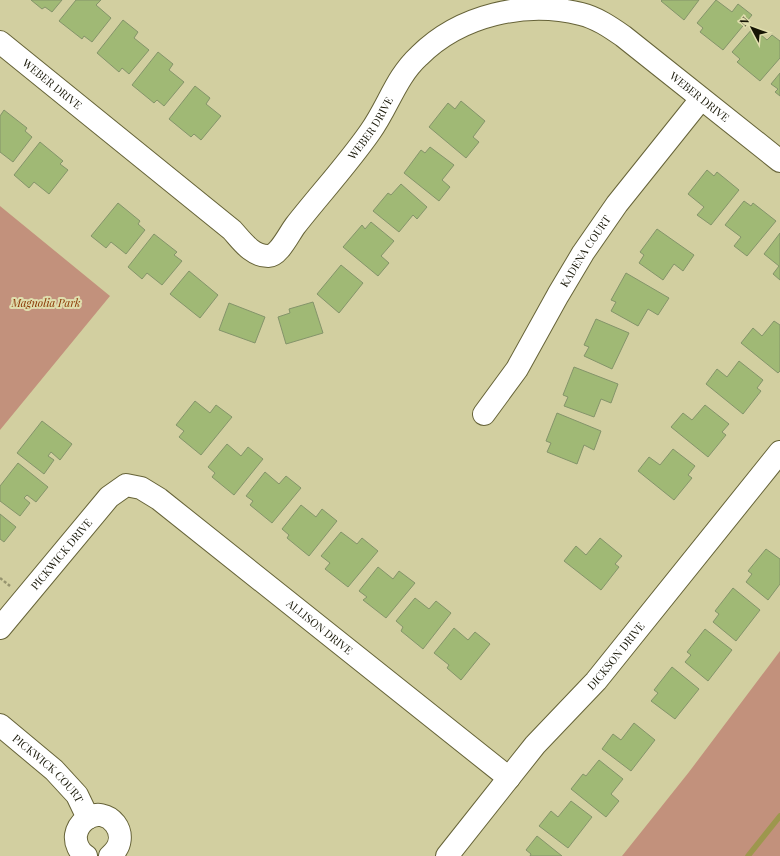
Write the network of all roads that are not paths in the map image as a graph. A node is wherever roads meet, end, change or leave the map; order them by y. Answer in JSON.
{"nodes":[{"id":1,"x":0,"y":42,"type":"edge"},
{"id":2,"x":701,"y":99,"type":"junction"},
{"id":3,"x":780,"y":161,"type":"edge"},
{"id":4,"x":484,"y":414,"type":"dead end"},
{"id":5,"x":780,"y":452,"type":"edge"},
{"id":6,"x":126,"y":485,"type":"joint"},
{"id":7,"x":0,"y":628,"type":"edge"},
{"id":8,"x":0,"y":725,"type":"edge"},
{"id":9,"x":509,"y":778,"type":"junction"},
{"id":10,"x":88,"y":818,"type":"junction"},
{"id":11,"x":86,"y":856,"type":"edge"},
{"id":12,"x":110,"y":856,"type":"edge"},
{"id":13,"x":447,"y":856,"type":"edge"}],
"edges":[{"from":1,"to":2,"type":"street","name":"WEBER DRIVE"},
{"from":2,"to":3,"type":"street","name":"WEBER DRIVE"},
{"from":2,"to":4,"type":"street","name":"KADENA COURT"},
{"from":5,"to":9,"type":"street","name":"DICKSON DRIVE"},
{"from":6,"to":7,"type":"street","name":"PICKWICK DRIVE"},
{"from":6,"to":9,"type":"street","name":"ALLISON DRIVE"},
{"from":8,"to":10,"type":"street","name":"PICKWICK COURT"},
{"from":9,"to":13,"type":"street","name":"DICKSON DRIVE"},
{"from":10,"to":11,"type":"street"},
{"from":10,"to":12,"type":"street"}]}
